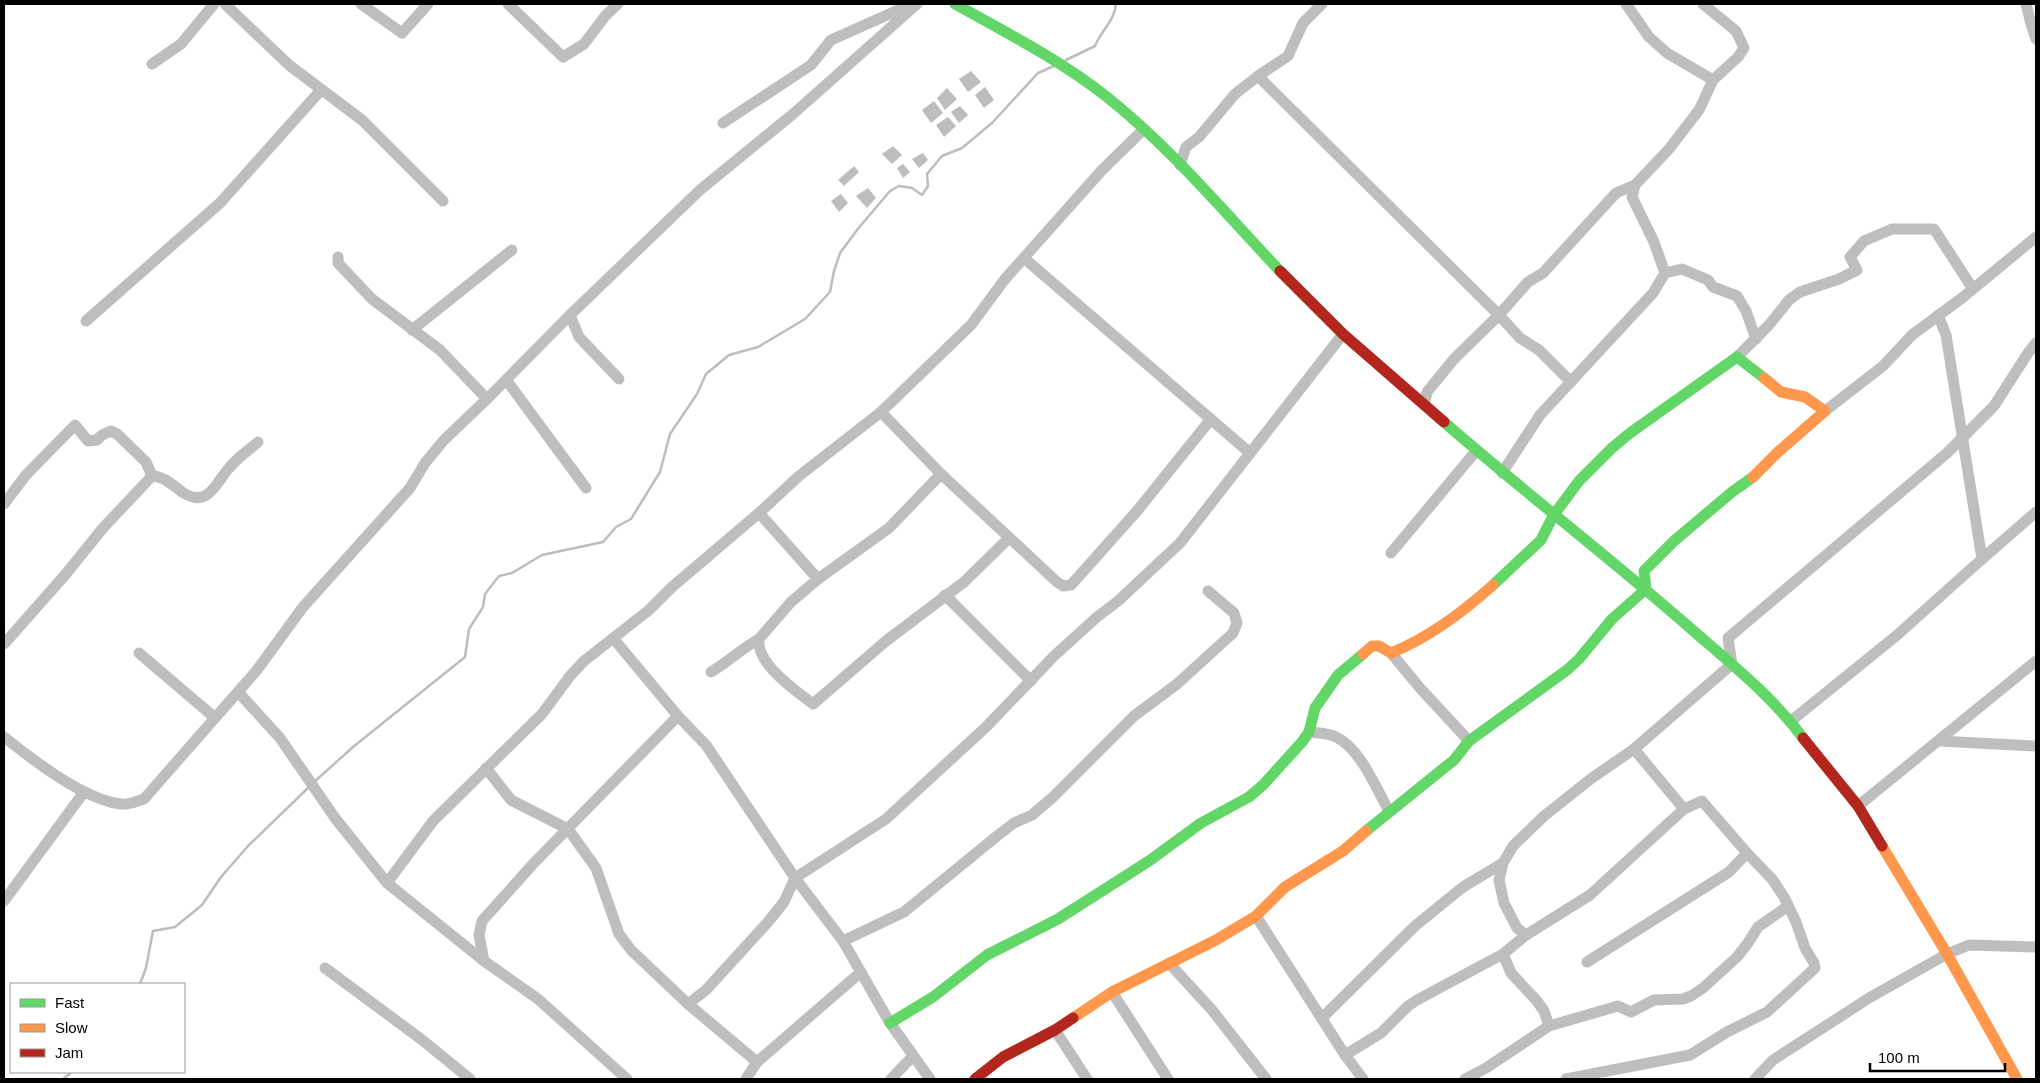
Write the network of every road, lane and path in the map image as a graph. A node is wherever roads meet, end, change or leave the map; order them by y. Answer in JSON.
{"nodes":[{"id":1,"x":214,"y":4,"type":"edge"},
{"id":2,"x":225,"y":4,"type":"edge"},
{"id":3,"x":361,"y":4,"type":"edge"},
{"id":4,"x":428,"y":4,"type":"edge"},
{"id":5,"x":508,"y":4,"type":"edge"},
{"id":6,"x":618,"y":4,"type":"edge"},
{"id":7,"x":912,"y":4,"type":"edge"},
{"id":8,"x":917,"y":4,"type":"edge"},
{"id":9,"x":956,"y":4,"type":"edge"},
{"id":10,"x":1322,"y":4,"type":"edge"},
{"id":11,"x":1626,"y":4,"type":"edge"},
{"id":12,"x":1703,"y":4,"type":"edge"},
{"id":13,"x":2026,"y":4,"type":"edge"},
{"id":14,"x":2036,"y":39,"type":"edge"},
{"id":15,"x":152,"y":64,"type":"dead end"},
{"id":16,"x":1258,"y":76,"type":"junction"},
{"id":17,"x":1713,"y":80,"type":"junction"},
{"id":18,"x":321,"y":90,"type":"junction"},
{"id":19,"x":723,"y":123,"type":"dead end"},
{"id":20,"x":1144,"y":129,"type":"junction"},
{"id":21,"x":1162,"y":147,"type":"junction"},
{"id":22,"x":1186,"y":147,"type":"junction"},
{"id":23,"x":1180,"y":165,"type":"junction"},
{"id":24,"x":1635,"y":185,"type":"junction"},
{"id":25,"x":443,"y":201,"type":"dead end"},
{"id":26,"x":2036,"y":237,"type":"edge"},
{"id":27,"x":512,"y":250,"type":"dead end"},
{"id":28,"x":338,"y":257,"type":"dead end"},
{"id":29,"x":1024,"y":258,"type":"junction"},
{"id":30,"x":1665,"y":274,"type":"junction"},
{"id":31,"x":1973,"y":289,"type":"junction"},
{"id":32,"x":1499,"y":314,"type":"junction"},
{"id":33,"x":1938,"y":315,"type":"junction"},
{"id":34,"x":570,"y":316,"type":"junction"},
{"id":35,"x":86,"y":321,"type":"dead end"},
{"id":36,"x":412,"y":330,"type":"junction"},
{"id":37,"x":1343,"y":334,"type":"junction"},
{"id":38,"x":1756,"y":339,"type":"junction"},
{"id":39,"x":2036,"y":344,"type":"edge"},
{"id":40,"x":1736,"y":357,"type":"junction"},
{"id":41,"x":619,"y":379,"type":"dead end"},
{"id":42,"x":507,"y":381,"type":"junction"},
{"id":43,"x":1571,"y":382,"type":"junction"},
{"id":44,"x":487,"y":399,"type":"junction"},
{"id":45,"x":1424,"y":405,"type":"junction"},
{"id":46,"x":1825,"y":411,"type":"junction"},
{"id":47,"x":881,"y":412,"type":"junction"},
{"id":48,"x":1211,"y":419,"type":"junction"},
{"id":49,"x":1964,"y":436,"type":"junction"},
{"id":50,"x":258,"y":442,"type":"dead end"},
{"id":51,"x":1476,"y":451,"type":"junction"},
{"id":52,"x":1250,"y":453,"type":"junction"},
{"id":53,"x":1502,"y":473,"type":"junction"},
{"id":54,"x":941,"y":474,"type":"junction"},
{"id":55,"x":152,"y":476,"type":"junction"},
{"id":56,"x":586,"y":488,"type":"dead end"},
{"id":57,"x":4,"y":504,"type":"edge"},
{"id":58,"x":2036,"y":512,"type":"edge"},
{"id":59,"x":760,"y":513,"type":"junction"},
{"id":60,"x":1553,"y":516,"type":"junction"},
{"id":61,"x":1009,"y":538,"type":"junction"},
{"id":62,"x":1391,"y":553,"type":"dead end"},
{"id":63,"x":1982,"y":559,"type":"junction"},
{"id":64,"x":818,"y":579,"type":"junction"},
{"id":65,"x":1646,"y":589,"type":"junction"},
{"id":66,"x":1208,"y":591,"type":"dead end"},
{"id":67,"x":945,"y":595,"type":"junction"},
{"id":68,"x":614,"y":638,"type":"junction"},
{"id":69,"x":759,"y":639,"type":"junction"},
{"id":70,"x":4,"y":644,"type":"edge"},
{"id":71,"x":1391,"y":653,"type":"junction"},
{"id":72,"x":139,"y":654,"type":"dead end"},
{"id":73,"x":2036,"y":661,"type":"edge"},
{"id":74,"x":1732,"y":664,"type":"junction"},
{"id":75,"x":711,"y":672,"type":"dead end"},
{"id":76,"x":1031,"y":681,"type":"junction"},
{"id":77,"x":238,"y":692,"type":"junction"},
{"id":78,"x":678,"y":716,"type":"junction"},
{"id":79,"x":214,"y":717,"type":"junction"},
{"id":80,"x":1791,"y":721,"type":"junction"},
{"id":81,"x":1309,"y":732,"type":"junction"},
{"id":82,"x":4,"y":737,"type":"edge"},
{"id":83,"x":1469,"y":741,"type":"junction"},
{"id":84,"x":1939,"y":741,"type":"junction"},
{"id":85,"x":2036,"y":746,"type":"edge"},
{"id":86,"x":1634,"y":749,"type":"junction"},
{"id":87,"x":486,"y":768,"type":"junction"},
{"id":88,"x":84,"y":792,"type":"junction"},
{"id":89,"x":1858,"y":806,"type":"junction"},
{"id":90,"x":1684,"y":810,"type":"junction"},
{"id":91,"x":1389,"y":811,"type":"junction"},
{"id":92,"x":568,"y":829,"type":"junction"},
{"id":93,"x":1746,"y":854,"type":"junction"},
{"id":94,"x":1503,"y":863,"type":"junction"},
{"id":95,"x":795,"y":878,"type":"junction"},
{"id":96,"x":387,"y":883,"type":"junction"},
{"id":97,"x":4,"y":901,"type":"edge"},
{"id":98,"x":1788,"y":906,"type":"junction"},
{"id":99,"x":1256,"y":916,"type":"junction"},
{"id":100,"x":1526,"y":935,"type":"junction"},
{"id":101,"x":843,"y":941,"type":"junction"},
{"id":102,"x":2036,"y":947,"type":"edge"},
{"id":103,"x":1503,"y":954,"type":"junction"},
{"id":104,"x":1947,"y":954,"type":"junction"},
{"id":105,"x":484,"y":961,"type":"junction"},
{"id":106,"x":1587,"y":962,"type":"dead end"},
{"id":107,"x":1169,"y":963,"type":"junction"},
{"id":108,"x":326,"y":968,"type":"dead end"},
{"id":109,"x":861,"y":972,"type":"junction"},
{"id":110,"x":1112,"y":992,"type":"junction"},
{"id":111,"x":688,"y":1004,"type":"junction"},
{"id":112,"x":1322,"y":1018,"type":"junction"},
{"id":113,"x":890,"y":1023,"type":"junction"},
{"id":114,"x":1549,"y":1026,"type":"junction"},
{"id":115,"x":1055,"y":1030,"type":"junction"},
{"id":116,"x":1345,"y":1055,"type":"junction"},
{"id":117,"x":913,"y":1056,"type":"junction"},
{"id":118,"x":757,"y":1062,"type":"junction"},
{"id":119,"x":1587,"y":1077,"type":"edge"},
{"id":120,"x":469,"y":1079,"type":"edge"},
{"id":121,"x":628,"y":1079,"type":"edge"},
{"id":122,"x":746,"y":1079,"type":"edge"},
{"id":123,"x":891,"y":1079,"type":"edge"},
{"id":124,"x":930,"y":1079,"type":"edge"},
{"id":125,"x":975,"y":1079,"type":"edge"},
{"id":126,"x":1087,"y":1079,"type":"edge"},
{"id":127,"x":1168,"y":1079,"type":"edge"},
{"id":128,"x":1266,"y":1079,"type":"edge"},
{"id":129,"x":1363,"y":1079,"type":"edge"},
{"id":130,"x":1465,"y":1079,"type":"edge"},
{"id":131,"x":1566,"y":1079,"type":"edge"},
{"id":132,"x":1755,"y":1079,"type":"edge"},
{"id":133,"x":2017,"y":1079,"type":"edge"}],
"edges":[{"from":1,"to":15,"type":"street"},
{"from":2,"to":18,"type":"street"},
{"from":3,"to":4,"type":"street"},
{"from":5,"to":6,"type":"street"},
{"from":7,"to":19,"type":"street"},
{"from":8,"to":34,"type":"street"},
{"from":9,"to":20,"type":"street"},
{"from":10,"to":16,"type":"street"},
{"from":11,"to":17,"type":"street"},
{"from":12,"to":17,"type":"street"},
{"from":13,"to":14,"type":"street"},
{"from":16,"to":22,"type":"street"},
{"from":16,"to":32,"type":"street"},
{"from":17,"to":24,"type":"street"},
{"from":18,"to":25,"type":"street"},
{"from":18,"to":35,"type":"street"},
{"from":20,"to":21,"type":"street"},
{"from":20,"to":29,"type":"street"},
{"from":21,"to":22,"type":"street"},
{"from":21,"to":23,"type":"street"},
{"from":22,"to":23,"type":"street"},
{"from":23,"to":37,"type":"street"},
{"from":24,"to":30,"type":"street"},
{"from":24,"to":32,"type":"street"},
{"from":26,"to":31,"type":"street"},
{"from":27,"to":36,"type":"street"},
{"from":28,"to":36,"type":"street"},
{"from":29,"to":47,"type":"street"},
{"from":29,"to":48,"type":"street"},
{"from":30,"to":38,"type":"street"},
{"from":30,"to":43,"type":"street"},
{"from":31,"to":33,"type":"street"},
{"from":31,"to":38,"type":"street"},
{"from":32,"to":43,"type":"street"},
{"from":32,"to":45,"type":"street"},
{"from":33,"to":46,"type":"street"},
{"from":33,"to":49,"type":"street"},
{"from":34,"to":41,"type":"street"},
{"from":34,"to":42,"type":"street"},
{"from":36,"to":44,"type":"street"},
{"from":37,"to":45,"type":"street"},
{"from":37,"to":52,"type":"street"},
{"from":38,"to":40,"type":"street"},
{"from":39,"to":49,"type":"street"},
{"from":40,"to":46,"type":"street"},
{"from":40,"to":60,"type":"street"},
{"from":42,"to":44,"type":"street"},
{"from":42,"to":56,"type":"street"},
{"from":43,"to":53,"type":"street"},
{"from":44,"to":77,"type":"street"},
{"from":45,"to":51,"type":"street"},
{"from":46,"to":65,"type":"street"},
{"from":47,"to":54,"type":"street"},
{"from":47,"to":59,"type":"street"},
{"from":48,"to":52,"type":"street"},
{"from":48,"to":61,"type":"street"},
{"from":49,"to":63,"type":"street"},
{"from":49,"to":74,"type":"street"},
{"from":50,"to":55,"type":"street"},
{"from":51,"to":53,"type":"street"},
{"from":51,"to":62,"type":"street"},
{"from":52,"to":76,"type":"street"},
{"from":53,"to":60,"type":"street"},
{"from":54,"to":61,"type":"street"},
{"from":54,"to":64,"type":"street"},
{"from":55,"to":57,"type":"street"},
{"from":55,"to":70,"type":"street"},
{"from":58,"to":63,"type":"street"},
{"from":59,"to":64,"type":"street"},
{"from":59,"to":68,"type":"street"},
{"from":60,"to":65,"type":"street"},
{"from":60,"to":71,"type":"street"},
{"from":61,"to":67,"type":"street"},
{"from":63,"to":80,"type":"street"},
{"from":64,"to":69,"type":"street"},
{"from":65,"to":74,"type":"street"},
{"from":65,"to":83,"type":"street"},
{"from":66,"to":101,"type":"street"},
{"from":67,"to":69,"type":"street"},
{"from":67,"to":76,"type":"street"},
{"from":68,"to":78,"type":"street"},
{"from":68,"to":87,"type":"street"},
{"from":69,"to":75,"type":"street"},
{"from":71,"to":81,"type":"street"},
{"from":71,"to":83,"type":"street"},
{"from":72,"to":79,"type":"street"},
{"from":73,"to":84,"type":"street"},
{"from":74,"to":80,"type":"street"},
{"from":74,"to":86,"type":"street"},
{"from":76,"to":95,"type":"street"},
{"from":77,"to":79,"type":"street"},
{"from":77,"to":96,"type":"street"},
{"from":78,"to":92,"type":"street"},
{"from":78,"to":95,"type":"street"},
{"from":79,"to":88,"type":"street"},
{"from":80,"to":89,"type":"street"},
{"from":81,"to":91,"type":"street"},
{"from":81,"to":113,"type":"street"},
{"from":82,"to":88,"type":"street"},
{"from":83,"to":91,"type":"street"},
{"from":84,"to":85,"type":"street"},
{"from":84,"to":89,"type":"street"},
{"from":86,"to":90,"type":"street"},
{"from":86,"to":94,"type":"street"},
{"from":87,"to":92,"type":"street"},
{"from":87,"to":96,"type":"street"},
{"from":88,"to":97,"type":"street"},
{"from":89,"to":104,"type":"street"},
{"from":90,"to":93,"type":"street"},
{"from":90,"to":100,"type":"street"},
{"from":91,"to":99,"type":"street"},
{"from":92,"to":105,"type":"street"},
{"from":92,"to":111,"type":"street"},
{"from":93,"to":98,"type":"street"},
{"from":93,"to":106,"type":"street"},
{"from":94,"to":100,"type":"street"},
{"from":94,"to":112,"type":"street"},
{"from":95,"to":101,"type":"street"},
{"from":95,"to":111,"type":"street"},
{"from":96,"to":105,"type":"street"},
{"from":98,"to":114,"type":"street"},
{"from":98,"to":119,"type":"street"},
{"from":99,"to":107,"type":"street"},
{"from":99,"to":112,"type":"street"},
{"from":100,"to":103,"type":"street"},
{"from":101,"to":109,"type":"street"},
{"from":102,"to":104,"type":"street"},
{"from":103,"to":114,"type":"street"},
{"from":103,"to":116,"type":"street"},
{"from":104,"to":132,"type":"street"},
{"from":104,"to":133,"type":"street"},
{"from":105,"to":121,"type":"street"},
{"from":107,"to":110,"type":"street"},
{"from":107,"to":128,"type":"street"},
{"from":108,"to":120,"type":"street"},
{"from":109,"to":113,"type":"street"},
{"from":109,"to":118,"type":"street"},
{"from":110,"to":115,"type":"street"},
{"from":110,"to":127,"type":"street"},
{"from":111,"to":118,"type":"street"},
{"from":112,"to":116,"type":"street"},
{"from":113,"to":117,"type":"street"},
{"from":114,"to":130,"type":"street"},
{"from":115,"to":125,"type":"street"},
{"from":115,"to":126,"type":"street"},
{"from":116,"to":129,"type":"street"},
{"from":117,"to":123,"type":"street"},
{"from":117,"to":124,"type":"street"},
{"from":118,"to":122,"type":"street"},
{"from":119,"to":131,"type":"street"}]}
